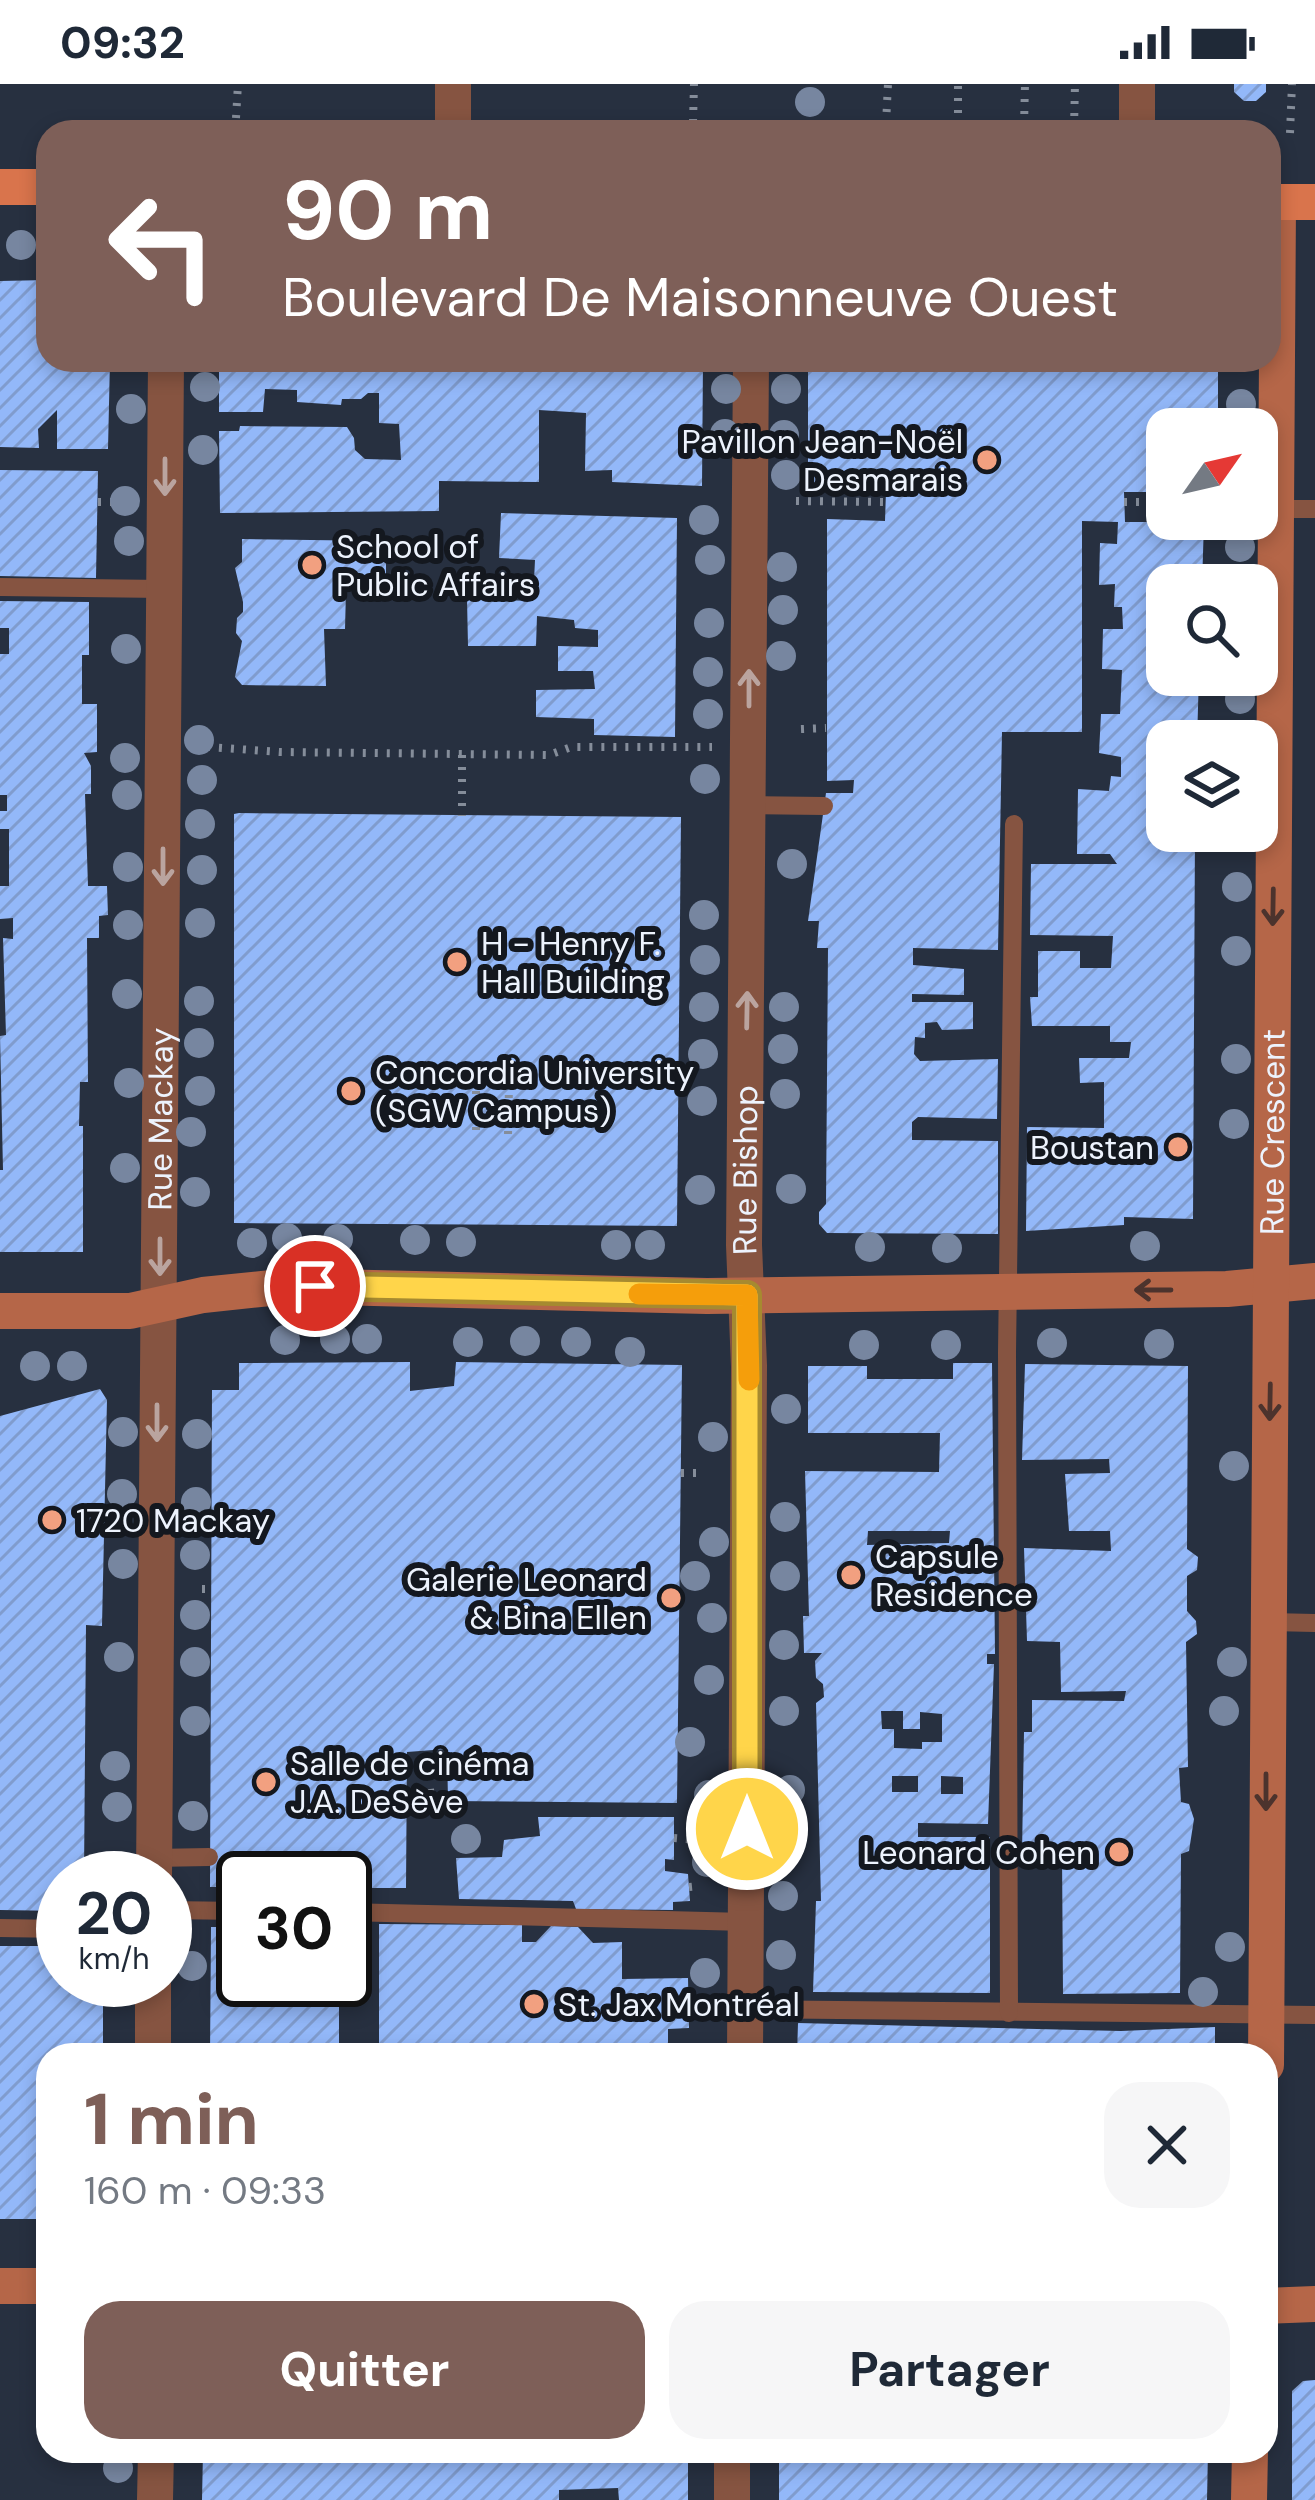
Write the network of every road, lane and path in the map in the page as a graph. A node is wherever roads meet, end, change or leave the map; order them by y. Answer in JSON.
{"nodes":[{"id":1,"x":238,"y":84,"type":"edge"},
{"id":2,"x":453,"y":84,"type":"edge"},
{"id":3,"x":694,"y":84,"type":"edge"},
{"id":4,"x":888,"y":84,"type":"edge"},
{"id":5,"x":958,"y":84,"type":"edge"},
{"id":6,"x":1025,"y":84,"type":"edge"},
{"id":7,"x":1075,"y":84,"type":"edge"},
{"id":8,"x":1137,"y":84,"type":"edge"},
{"id":9,"x":1292,"y":84,"type":"edge"},
{"id":10,"x":236,"y":118,"type":"dead end"},
{"id":11,"x":453,"y":120,"type":"edge"},
{"id":12,"x":693,"y":120,"type":"edge"},
{"id":13,"x":886,"y":120,"type":"edge"},
{"id":14,"x":958,"y":120,"type":"edge"},
{"id":15,"x":1024,"y":120,"type":"edge"},
{"id":16,"x":1075,"y":120,"type":"edge"},
{"id":17,"x":1137,"y":120,"type":"edge"},
{"id":18,"x":1290,"y":133,"type":"dead end"},
{"id":19,"x":0,"y":187,"type":"edge"},
{"id":20,"x":36,"y":187,"type":"edge"},
{"id":21,"x":1281,"y":202,"type":"edge"},
{"id":22,"x":1315,"y":202,"type":"edge"},
{"id":23,"x":166,"y":372,"type":"edge"},
{"id":24,"x":751,"y":372,"type":"edge"},
{"id":25,"x":1275,"y":372,"type":"edge"},
{"id":26,"x":1275,"y":408,"type":"edge"},
{"id":27,"x":796,"y":501,"type":"dead end"},
{"id":28,"x":98,"y":502,"type":"dead end"},
{"id":29,"x":118,"y":502,"type":"dead end"},
{"id":30,"x":885,"y":502,"type":"dead end"},
{"id":31,"x":1124,"y":502,"type":"dead end"},
{"id":32,"x":1146,"y":502,"type":"edge"},
{"id":33,"x":1278,"y":509,"type":"edge"},
{"id":34,"x":1315,"y":509,"type":"edge"},
{"id":35,"x":1276,"y":540,"type":"edge"},
{"id":36,"x":0,"y":587,"type":"edge"},
{"id":37,"x":164,"y":589,"type":"junction"},
{"id":38,"x":826,"y":728,"type":"dead end"},
{"id":39,"x":801,"y":729,"type":"dead end"},
{"id":40,"x":208,"y":746,"type":"dead end"},
{"id":41,"x":719,"y":748,"type":"dead end"},
{"id":42,"x":462,"y":754,"type":"junction"},
{"id":43,"x":749,"y":805,"type":"junction"},
{"id":44,"x":824,"y":806,"type":"dead end"},
{"id":45,"x":462,"y":816,"type":"dead end"},
{"id":46,"x":1014,"y":824,"type":"dead end"},
{"id":47,"x":476,"y":1086,"type":"dead end"},
{"id":48,"x":509,"y":1086,"type":"dead end"},
{"id":49,"x":476,"y":1130,"type":"dead end"},
{"id":50,"x":508,"y":1134,"type":"dead end"},
{"id":51,"x":1315,"y":1281,"type":"edge"},
{"id":52,"x":1270,"y":1286,"type":"junction"},
{"id":53,"x":1009,"y":1291,"type":"junction"},
{"id":54,"x":747,"y":1295,"type":"junction"},
{"id":55,"x":160,"y":1306,"type":"junction"},
{"id":56,"x":0,"y":1311,"type":"edge"},
{"id":57,"x":681,"y":1473,"type":"dead end"},
{"id":58,"x":702,"y":1473,"type":"dead end"},
{"id":59,"x":1266,"y":1622,"type":"junction"},
{"id":60,"x":1315,"y":1623,"type":"edge"},
{"id":61,"x":678,"y":1739,"type":"dead end"},
{"id":62,"x":700,"y":1739,"type":"dead end"},
{"id":63,"x":430,"y":1789,"type":"dead end"},
{"id":64,"x":432,"y":1809,"type":"dead end"},
{"id":65,"x":674,"y":1838,"type":"dead end"},
{"id":66,"x":698,"y":1840,"type":"dead end"},
{"id":67,"x":154,"y":1851,"type":"edge"},
{"id":68,"x":209,"y":1857,"type":"dead end"},
{"id":69,"x":192,"y":1860,"type":"edge"},
{"id":70,"x":372,"y":1913,"type":"edge"},
{"id":71,"x":746,"y":1922,"type":"junction"},
{"id":72,"x":0,"y":1928,"type":"edge"},
{"id":73,"x":36,"y":1929,"type":"edge"},
{"id":74,"x":153,"y":2007,"type":"edge"},
{"id":75,"x":745,"y":2008,"type":"junction"},
{"id":76,"x":1010,"y":2013,"type":"junction"},
{"id":77,"x":1266,"y":2015,"type":"junction"},
{"id":78,"x":1315,"y":2015,"type":"edge"},
{"id":79,"x":153,"y":2043,"type":"edge"},
{"id":80,"x":745,"y":2043,"type":"edge"},
{"id":81,"x":1266,"y":2043,"type":"edge"},
{"id":82,"x":0,"y":2286,"type":"edge"},
{"id":83,"x":36,"y":2286,"type":"edge"},
{"id":84,"x":1315,"y":2304,"type":"edge"},
{"id":85,"x":1278,"y":2306,"type":"edge"},
{"id":86,"x":156,"y":2463,"type":"edge"},
{"id":87,"x":732,"y":2463,"type":"edge"},
{"id":88,"x":1250,"y":2463,"type":"edge"},
{"id":89,"x":155,"y":2500,"type":"edge"},
{"id":90,"x":733,"y":2500,"type":"edge"},
{"id":91,"x":1249,"y":2500,"type":"edge"}],
"edges":[{"from":1,"to":10,"type":"path"},
{"from":2,"to":11,"type":"street"},
{"from":3,"to":12,"type":"path"},
{"from":4,"to":13,"type":"path"},
{"from":5,"to":14,"type":"path"},
{"from":6,"to":15,"type":"path"},
{"from":7,"to":16,"type":"path"},
{"from":8,"to":17,"type":"street"},
{"from":9,"to":18,"type":"path"},
{"from":19,"to":20,"type":"main road"},
{"from":21,"to":22,"type":"main road"},
{"from":23,"to":37,"type":"street","name":"Rue Mackay","one_way":true},
{"from":43,"to":24,"type":"street","name":"Rue Bishop","one_way":true},
{"from":25,"to":26,"type":"street","name":"Rue Crescent"},
{"from":27,"to":30,"type":"path"},
{"from":28,"to":29,"type":"path"},
{"from":31,"to":32,"type":"path"},
{"from":33,"to":34,"type":"lane"},
{"from":35,"to":52,"type":"street","name":"Rue Crescent","one_way":true},
{"from":36,"to":37,"type":"lane"},
{"from":37,"to":55,"type":"street","name":"Rue Mackay","one_way":true},
{"from":38,"to":39,"type":"path"},
{"from":40,"to":42,"type":"path"},
{"from":41,"to":42,"type":"path"},
{"from":42,"to":45,"type":"path"},
{"from":43,"to":44,"type":"lane"},
{"from":54,"to":43,"type":"street","name":"Rue Bishop","one_way":true},
{"from":46,"to":53,"type":"lane"},
{"from":47,"to":49,"type":"path"},
{"from":48,"to":50,"type":"path"},
{"from":51,"to":52,"type":"street"},
{"from":52,"to":53,"type":"street","one_way":true},
{"from":52,"to":59,"type":"street","name":"Rue Crescent","one_way":true},
{"from":53,"to":54,"type":"street"},
{"from":53,"to":76,"type":"lane"},
{"from":54,"to":55,"type":"street"},
{"from":54,"to":71,"type":"street","name":"Rue Bishop"},
{"from":55,"to":56,"type":"street"},
{"from":55,"to":67,"type":"street","name":"Rue Mackay","one_way":true},
{"from":57,"to":58,"type":"path"},
{"from":59,"to":60,"type":"lane"},
{"from":59,"to":77,"type":"street","name":"Rue Crescent","one_way":true},
{"from":61,"to":62,"type":"path"},
{"from":63,"to":64,"type":"path"},
{"from":65,"to":66,"type":"path"},
{"from":68,"to":69,"type":"lane"},
{"from":70,"to":71,"type":"lane"},
{"from":71,"to":75,"type":"street","name":"Rue Bishop"},
{"from":72,"to":73,"type":"lane"},
{"from":74,"to":79,"type":"street"},
{"from":75,"to":76,"type":"lane"},
{"from":75,"to":80,"type":"street","name":"Rue Bishop"},
{"from":76,"to":77,"type":"lane"},
{"from":77,"to":78,"type":"lane"},
{"from":77,"to":81,"type":"street","name":"Rue Crescent"},
{"from":82,"to":83,"type":"street"},
{"from":84,"to":85,"type":"street"},
{"from":86,"to":89,"type":"street"},
{"from":87,"to":90,"type":"street"},
{"from":88,"to":91,"type":"street"}]}
